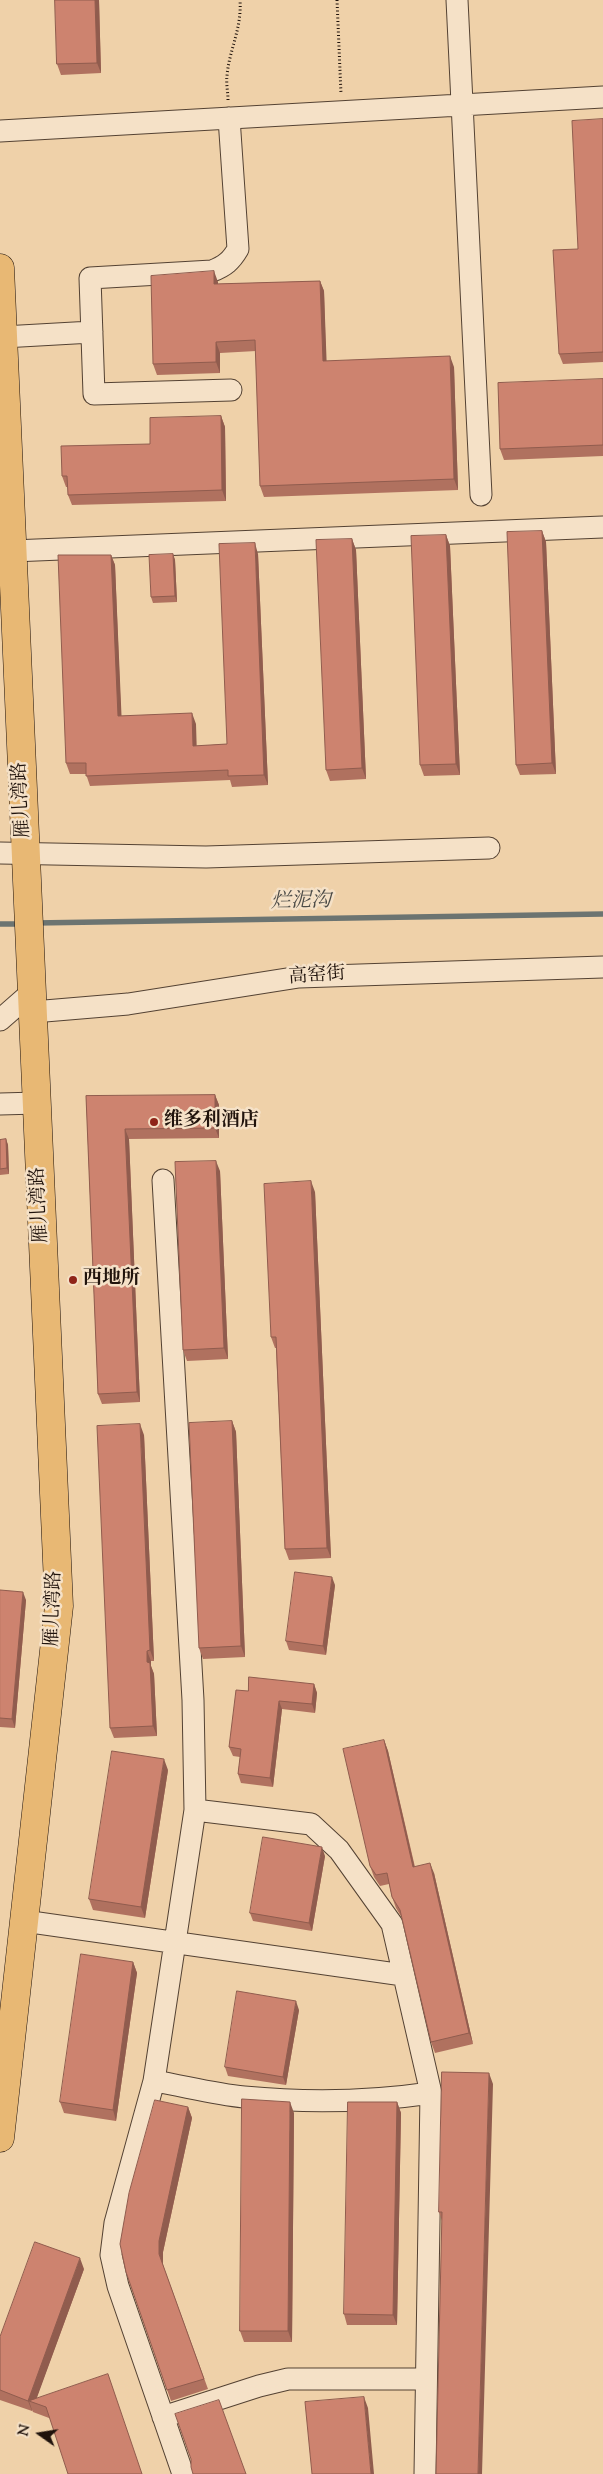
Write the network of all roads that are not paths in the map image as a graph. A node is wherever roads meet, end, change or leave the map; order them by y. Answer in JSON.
{"nodes":[{"id":1,"x":457,"y":0,"type":"edge"},
{"id":2,"x":603,"y":97,"type":"edge"},
{"id":3,"x":462,"y":105,"type":"junction"},
{"id":4,"x":229,"y":118,"type":"junction"},
{"id":5,"x":0,"y":131,"type":"edge"},
{"id":6,"x":0,"y":268,"type":"edge"},
{"id":7,"x":92,"y":332,"type":"junction"},
{"id":8,"x":3,"y":337,"type":"junction"},
{"id":9,"x":231,"y":390,"type":"dead end"},
{"id":10,"x":481,"y":495,"type":"dead end"},
{"id":11,"x":603,"y":527,"type":"edge"},
{"id":12,"x":12,"y":551,"type":"junction"},
{"id":13,"x":489,"y":848,"type":"dead end"},
{"id":14,"x":17,"y":859,"type":"edge"},
{"id":15,"x":603,"y":967,"type":"edge"},
{"id":16,"x":32,"y":1002,"type":"junction"},
{"id":17,"x":0,"y":1020,"type":"edge"},
{"id":18,"x":36,"y":1103,"type":"junction"},
{"id":19,"x":0,"y":1104,"type":"edge"},
{"id":20,"x":163,"y":1180,"type":"dead end"},
{"id":21,"x":195,"y":1810,"type":"junction"},
{"id":22,"x":24,"y":1922,"type":"junction"},
{"id":23,"x":173,"y":1942,"type":"junction"},
{"id":24,"x":403,"y":1975,"type":"junction"},
{"id":25,"x":154,"y":2081,"type":"junction"},
{"id":26,"x":431,"y":2093,"type":"junction"},
{"id":27,"x":0,"y":2138,"type":"edge"},
{"id":28,"x":426,"y":2379,"type":"junction"},
{"id":29,"x":163,"y":2417,"type":"junction"},
{"id":30,"x":183,"y":2474,"type":"edge"},
{"id":31,"x":425,"y":2474,"type":"edge"}],
"edges":[{"from":1,"to":3,"type":"street"},
{"from":2,"to":3,"type":"street"},
{"from":3,"to":4,"type":"street"},
{"from":3,"to":10,"type":"street"},
{"from":4,"to":5,"type":"street"},
{"from":4,"to":7,"type":"street"},
{"from":6,"to":8,"type":"main road","name":"雁儿湾路"},
{"from":7,"to":8,"type":"street"},
{"from":7,"to":9,"type":"street"},
{"from":8,"to":12,"type":"main road","name":"雁儿湾路"},
{"from":11,"to":12,"type":"street"},
{"from":12,"to":14,"type":"main road","name":"雁儿湾路"},
{"from":13,"to":14,"type":"street"},
{"from":14,"to":16,"type":"main road","name":"雁儿湾路"},
{"from":15,"to":16,"type":"street","name":"高窑街"},
{"from":16,"to":17,"type":"street"},
{"from":16,"to":18,"type":"main road","name":"雁儿湾路"},
{"from":18,"to":19,"type":"street"},
{"from":18,"to":22,"type":"main road","name":"雁儿湾路"},
{"from":20,"to":21,"type":"street"},
{"from":21,"to":23,"type":"street"},
{"from":21,"to":24,"type":"street"},
{"from":22,"to":23,"type":"street"},
{"from":22,"to":27,"type":"main road","name":"雁儿湾路"},
{"from":23,"to":24,"type":"street"},
{"from":23,"to":25,"type":"street"},
{"from":24,"to":26,"type":"street"},
{"from":25,"to":26,"type":"street"},
{"from":25,"to":29,"type":"street"},
{"from":26,"to":28,"type":"street"},
{"from":28,"to":29,"type":"street"},
{"from":28,"to":31,"type":"street"},
{"from":29,"to":30,"type":"street"}]}
